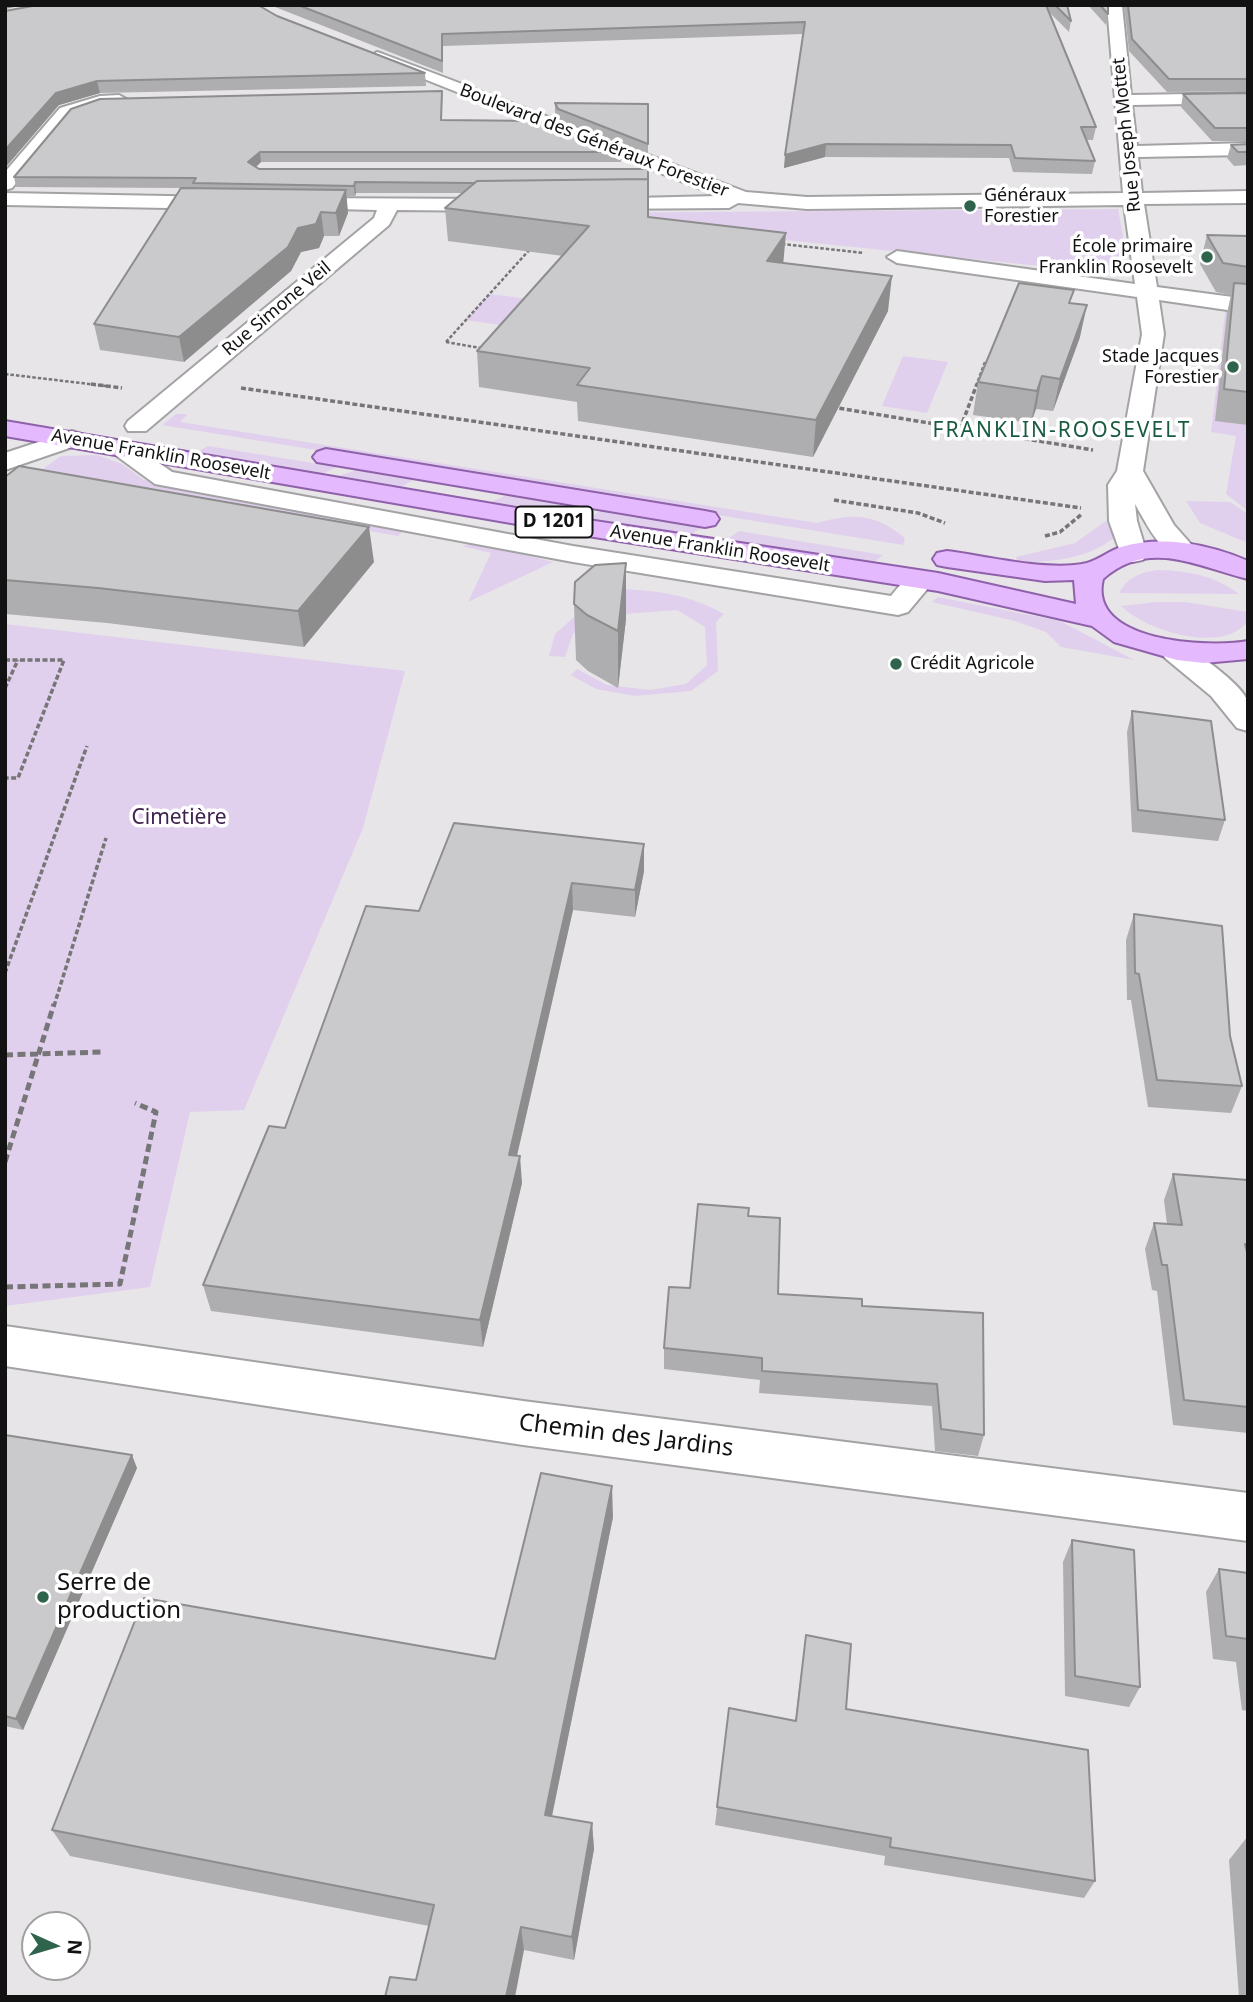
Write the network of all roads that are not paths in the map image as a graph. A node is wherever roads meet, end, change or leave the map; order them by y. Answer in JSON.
{"nodes":[{"id":1,"x":1114,"y":5,"type":"edge"},
{"id":2,"x":358,"y":49,"type":"edge"},
{"id":3,"x":467,"y":92,"type":"junction"},
{"id":4,"x":427,"y":93,"type":"edge"},
{"id":5,"x":1248,"y":98,"type":"edge"},
{"id":6,"x":141,"y":100,"type":"edge"},
{"id":7,"x":1124,"y":100,"type":"junction"},
{"id":8,"x":1248,"y":149,"type":"edge"},
{"id":9,"x":1129,"y":152,"type":"junction"},
{"id":10,"x":662,"y":168,"type":"junction"},
{"id":11,"x":620,"y":171,"type":"edge"},
{"id":12,"x":7,"y":195,"type":"edge"},
{"id":13,"x":1248,"y":197,"type":"edge"},
{"id":14,"x":744,"y":198,"type":"junction"},
{"id":15,"x":1133,"y":200,"type":"junction"},
{"id":16,"x":241,"y":204,"type":"edge"},
{"id":17,"x":281,"y":204,"type":"edge"},
{"id":18,"x":518,"y":204,"type":"edge"},
{"id":19,"x":583,"y":204,"type":"edge"},
{"id":20,"x":390,"y":205,"type":"junction"},
{"id":21,"x":897,"y":257,"type":"dead end"},
{"id":22,"x":1147,"y":295,"type":"junction"},
{"id":23,"x":1248,"y":306,"type":"edge"},
{"id":24,"x":5,"y":405,"type":"edge"},
{"id":25,"x":5,"y":428,"type":"edge"},
{"id":26,"x":130,"y":437,"type":"junction"},
{"id":27,"x":205,"y":437,"type":"dead end"},
{"id":28,"x":72,"y":439,"type":"junction"},
{"id":29,"x":301,"y":453,"type":"dead end"},
{"id":30,"x":5,"y":462,"type":"edge"},
{"id":31,"x":1131,"y":464,"type":"junction"},
{"id":32,"x":726,"y":523,"type":"dead end"},
{"id":33,"x":781,"y":532,"type":"dead end"},
{"id":34,"x":1184,"y":552,"type":"junction"},
{"id":35,"x":1133,"y":554,"type":"junction"},
{"id":36,"x":1095,"y":571,"type":"junction"},
{"id":37,"x":1248,"y":571,"type":"edge"},
{"id":38,"x":920,"y":581,"type":"joint"},
{"id":39,"x":1102,"y":620,"type":"junction"},
{"id":40,"x":1248,"y":650,"type":"edge"},
{"id":41,"x":1176,"y":652,"type":"junction"},
{"id":42,"x":1248,"y":721,"type":"edge"},
{"id":43,"x":5,"y":1346,"type":"edge"},
{"id":44,"x":1248,"y":1517,"type":"edge"}],
"edges":[{"from":1,"to":7,"type":"street","name":"Rue Joseph Mottet"},
{"from":2,"to":3,"type":"street","name":"Boulevard des Généraux Forestier"},
{"from":3,"to":4,"type":"street"},
{"from":3,"to":10,"type":"street","name":"Boulevard des Généraux Forestier"},
{"from":5,"to":7,"type":"street"},
{"from":6,"to":12,"type":"street"},
{"from":7,"to":9,"type":"street","name":"Rue Joseph Mottet"},
{"from":8,"to":9,"type":"street"},
{"from":9,"to":15,"type":"street","name":"Rue Joseph Mottet"},
{"from":10,"to":11,"type":"street"},
{"from":10,"to":14,"type":"street","name":"Boulevard des Généraux Forestier"},
{"from":12,"to":16,"type":"street"},
{"from":13,"to":15,"type":"street","name":"Boulevard des Généraux Forestier"},
{"from":14,"to":15,"type":"street","name":"Boulevard des Généraux Forestier"},
{"from":14,"to":19,"type":"street"},
{"from":15,"to":22,"type":"street","name":"Rue Joseph Mottet"},
{"from":17,"to":20,"type":"street"},
{"from":18,"to":20,"type":"street"},
{"from":20,"to":26,"type":"street","name":"Rue Simone Veil"},
{"from":21,"to":22,"type":"street"},
{"from":22,"to":23,"type":"street"},
{"from":22,"to":31,"type":"street","name":"Rue Joseph Mottet"},
{"from":24,"to":26,"type":"main road","name":"Avenue Franklin Roosevelt"},
{"from":25,"to":28,"type":"main road","name":"Avenue Franklin Roosevelt"},
{"from":26,"to":27,"type":"main road","name":"Avenue Franklin Roosevelt"},
{"from":26,"to":28,"type":"main road","name":"Avenue Franklin Roosevelt"},
{"from":26,"to":38,"type":"street"},
{"from":28,"to":30,"type":"street"},
{"from":29,"to":32,"type":"main road","name":"Avenue Franklin Roosevelt","number":"D 1201"},
{"from":31,"to":34,"type":"street"},
{"from":31,"to":35,"type":"street","name":"Rue Joseph Mottet"},
{"from":33,"to":36,"type":"main road","name":"Avenue Franklin Roosevelt"},
{"from":34,"to":35,"type":"main road"},
{"from":34,"to":37,"type":"main road"},
{"from":35,"to":36,"type":"main road"},
{"from":36,"to":39,"type":"main road"},
{"from":38,"to":39,"type":"main road"},
{"from":39,"to":41,"type":"main road"},
{"from":40,"to":41,"type":"main road"},
{"from":41,"to":42,"type":"street"},
{"from":43,"to":44,"type":"street","name":"Chemin des Jardins"}]}
